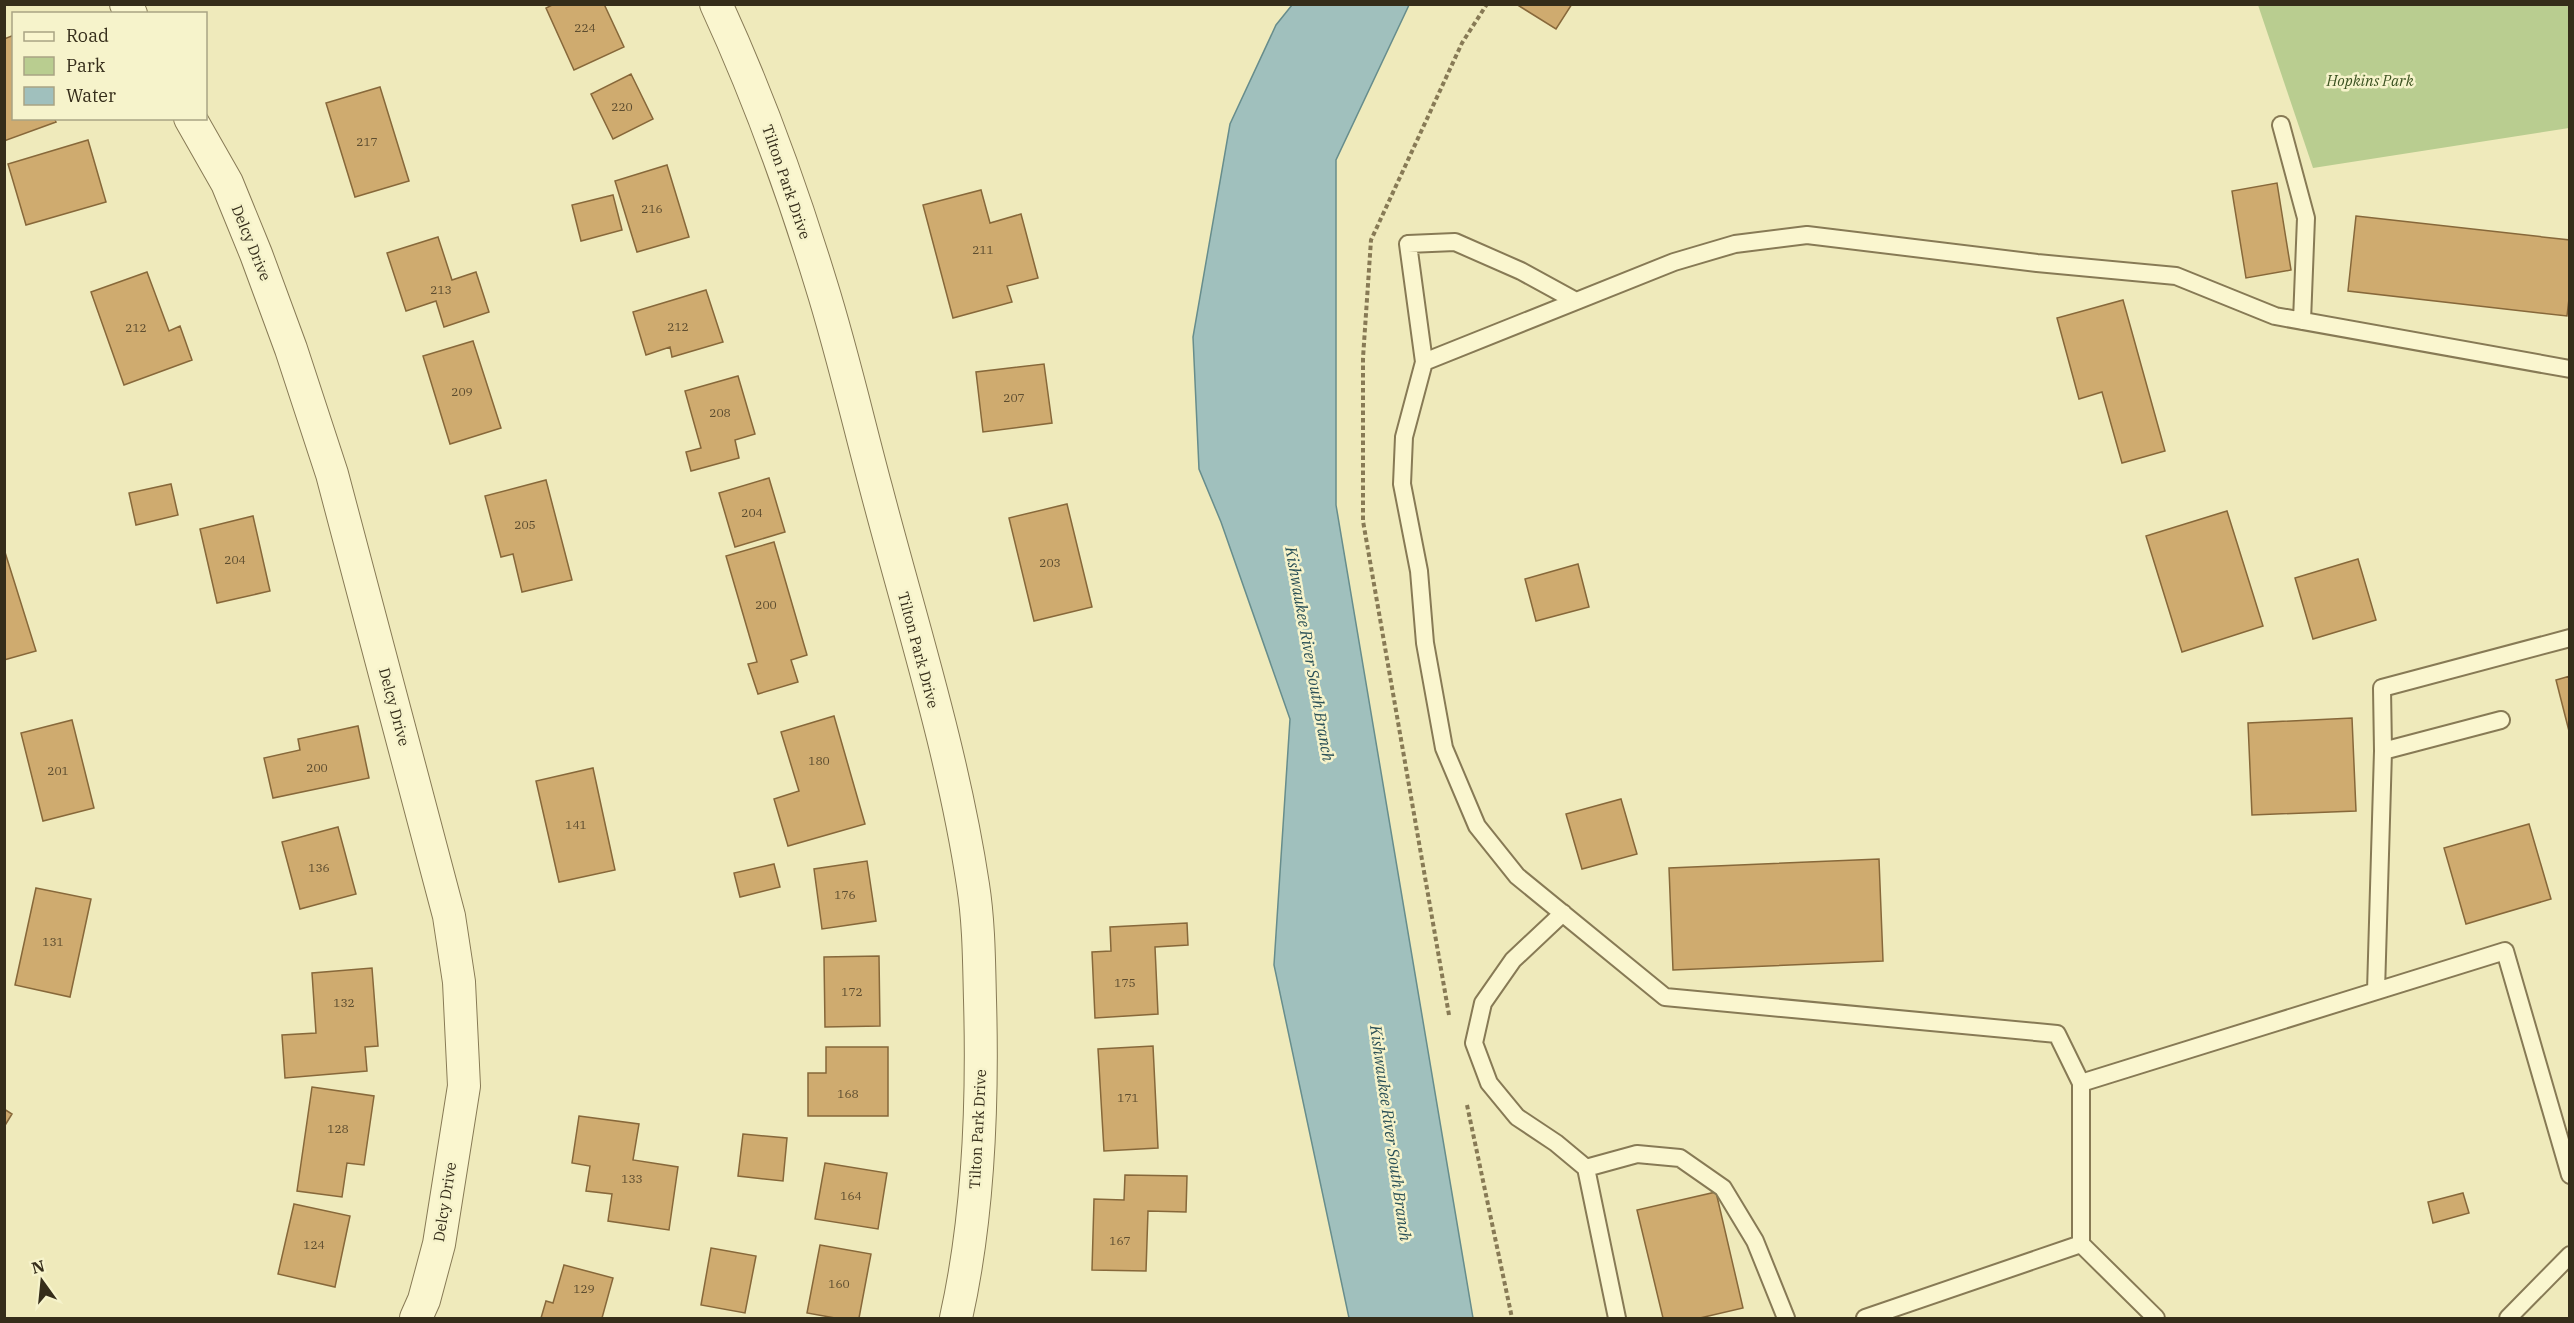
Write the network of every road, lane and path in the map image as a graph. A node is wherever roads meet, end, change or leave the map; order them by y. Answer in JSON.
{"nodes":[{"id":1,"x":716,"y":4,"type":"edge"},
{"id":2,"x":191,"y":120,"type":"edge"},
{"id":3,"x":2281,"y":125,"type":"dead end"},
{"id":4,"x":1574,"y":300,"type":"junction"},
{"id":5,"x":2302,"y":321,"type":"junction"},
{"id":6,"x":1424,"y":362,"type":"junction"},
{"id":7,"x":2570,"y":369,"type":"edge"},
{"id":8,"x":2570,"y":638,"type":"edge"},
{"id":9,"x":2501,"y":720,"type":"dead end"},
{"id":10,"x":2383,"y":751,"type":"junction"},
{"id":11,"x":1563,"y":913,"type":"junction"},
{"id":12,"x":2376,"y":992,"type":"junction"},
{"id":13,"x":2081,"y":1083,"type":"junction"},
{"id":14,"x":1586,"y":1168,"type":"junction"},
{"id":15,"x":2570,"y":1175,"type":"edge"},
{"id":16,"x":2081,"y":1244,"type":"junction"},
{"id":17,"x":2570,"y":1255,"type":"edge"},
{"id":18,"x":416,"y":1318,"type":"edge"},
{"id":19,"x":956,"y":1318,"type":"edge"},
{"id":20,"x":1617,"y":1318,"type":"edge"},
{"id":21,"x":1786,"y":1318,"type":"edge"},
{"id":22,"x":1865,"y":1318,"type":"edge"},
{"id":23,"x":2156,"y":1318,"type":"edge"},
{"id":24,"x":2508,"y":1318,"type":"edge"}],
"edges":[{"from":1,"to":19,"type":"street","name":"Tilton Park Drive"},
{"from":2,"to":18,"type":"street","name":"Delcy Drive"},
{"from":3,"to":5,"type":"lane"},
{"from":4,"to":5,"type":"lane"},
{"from":4,"to":6,"type":"lane"},
{"from":4,"to":6,"type":"lane"},
{"from":5,"to":7,"type":"lane"},
{"from":6,"to":11,"type":"lane"},
{"from":8,"to":10,"type":"lane"},
{"from":9,"to":10,"type":"lane"},
{"from":10,"to":12,"type":"lane"},
{"from":11,"to":13,"type":"lane"},
{"from":11,"to":14,"type":"lane"},
{"from":12,"to":13,"type":"lane"},
{"from":12,"to":15,"type":"lane"},
{"from":13,"to":16,"type":"lane"},
{"from":14,"to":20,"type":"lane"},
{"from":14,"to":21,"type":"lane"},
{"from":16,"to":22,"type":"lane"},
{"from":16,"to":23,"type":"lane"},
{"from":17,"to":24,"type":"lane"}]}
